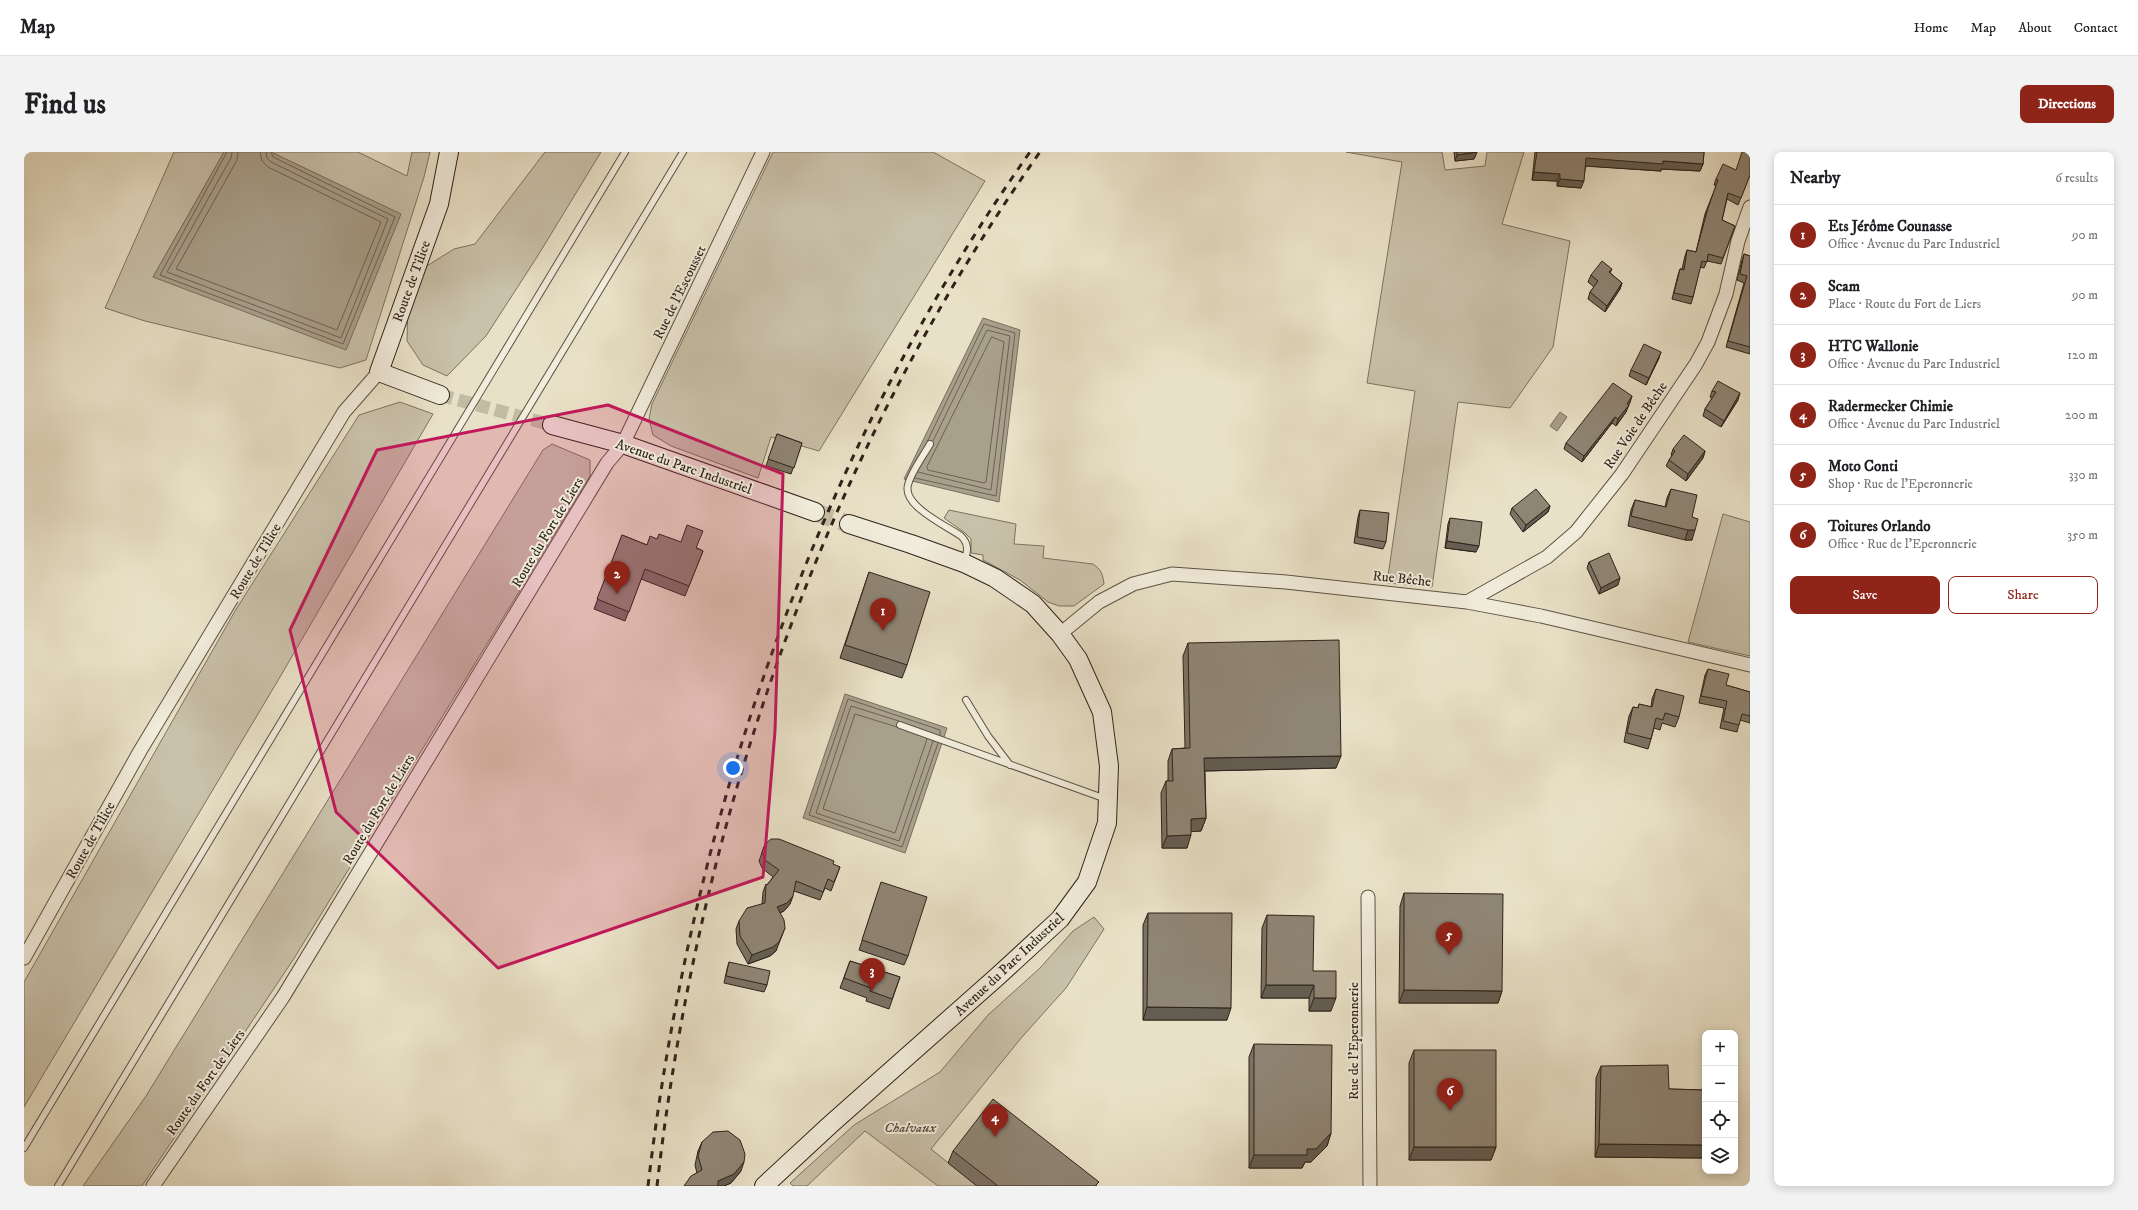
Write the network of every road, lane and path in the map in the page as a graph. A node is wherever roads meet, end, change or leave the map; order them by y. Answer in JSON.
{"nodes":[{"id":1,"x":449,"y":152,"type":"edge"},
{"id":2,"x":625,"y":152,"type":"edge"},
{"id":3,"x":683,"y":152,"type":"edge"},
{"id":4,"x":763,"y":152,"type":"edge"},
{"id":5,"x":1750,"y":207,"type":"edge"},
{"id":6,"x":379,"y":372,"type":"junction"},
{"id":7,"x":440,"y":395,"type":"tunnel mouth"},
{"id":8,"x":552,"y":426,"type":"tunnel mouth"},
{"id":9,"x":623,"y":444,"type":"junction"},
{"id":10,"x":930,"y":444,"type":"dead end"},
{"id":11,"x":815,"y":512,"type":"tunnel mouth"},
{"id":12,"x":849,"y":524,"type":"tunnel mouth"},
{"id":13,"x":964,"y":563,"type":"junction"},
{"id":14,"x":1467,"y":602,"type":"junction"},
{"id":15,"x":1060,"y":634,"type":"junction"},
{"id":16,"x":1750,"y":665,"type":"edge"},
{"id":17,"x":966,"y":700,"type":"dead end"},
{"id":18,"x":900,"y":725,"type":"dead end"},
{"id":19,"x":1011,"y":766,"type":"junction"},
{"id":20,"x":1109,"y":800,"type":"junction"},
{"id":21,"x":1368,"y":897,"type":"dead end"},
{"id":22,"x":24,"y":958,"type":"edge"},
{"id":23,"x":24,"y":1148,"type":"edge"},
{"id":24,"x":58,"y":1186,"type":"edge"},
{"id":25,"x":153,"y":1186,"type":"edge"},
{"id":26,"x":764,"y":1186,"type":"edge"},
{"id":27,"x":1370,"y":1186,"type":"edge"}],
"edges":[{"from":1,"to":6,"type":"street","name":"Route de Tilice"},
{"from":2,"to":23,"type":"lane"},
{"from":3,"to":24,"type":"lane"},
{"from":4,"to":9,"type":"street","name":"Rue de l'Escousset"},
{"from":5,"to":14,"type":"street","name":"Rue Voie de Bêche"},
{"from":6,"to":7,"type":"street"},
{"from":6,"to":22,"type":"street","name":"Route de Tilice"},
{"from":8,"to":9,"type":"street","name":"Avenue du Parc Industriel"},
{"from":9,"to":11,"type":"street","name":"Avenue du Parc Industriel"},
{"from":9,"to":25,"type":"street","name":"Route du Fort de Liers"},
{"from":10,"to":13,"type":"lane"},
{"from":12,"to":13,"type":"street","name":"Avenue du Parc Industriel"},
{"from":13,"to":15,"type":"street","name":"Avenue du Parc Industriel"},
{"from":14,"to":15,"type":"street","name":"Rue Bêche"},
{"from":14,"to":16,"type":"street","name":"Rue Bêche"},
{"from":15,"to":20,"type":"street","name":"Avenue du Parc Industriel"},
{"from":17,"to":19,"type":"lane"},
{"from":18,"to":19,"type":"lane"},
{"from":19,"to":20,"type":"lane"},
{"from":20,"to":26,"type":"street","name":"Avenue du Parc Industriel"},
{"from":21,"to":27,"type":"street","name":"Rue de l'Eperonnerie"}]}
